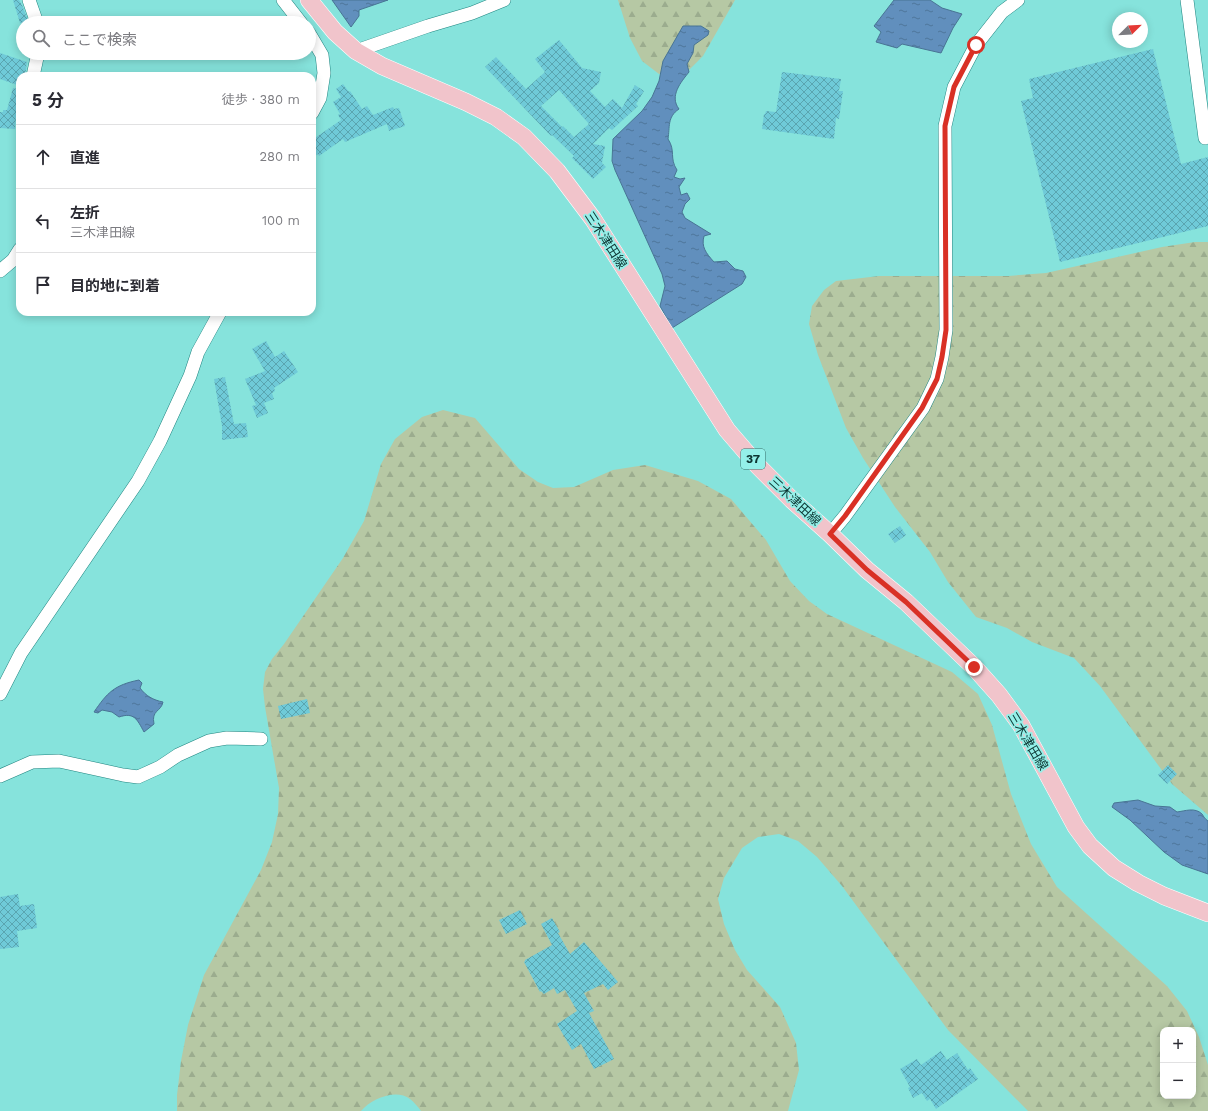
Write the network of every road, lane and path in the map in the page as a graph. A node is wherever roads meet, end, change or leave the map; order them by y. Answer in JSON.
{"nodes":[{"id":1,"x":29,"y":0,"type":"edge"},
{"id":2,"x":283,"y":0,"type":"edge"},
{"id":3,"x":309,"y":0,"type":"edge"},
{"id":4,"x":504,"y":0,"type":"edge"},
{"id":5,"x":1018,"y":0,"type":"edge"},
{"id":6,"x":1187,"y":0,"type":"edge"},
{"id":7,"x":35,"y":16,"type":"edge"},
{"id":8,"x":296,"y":16,"type":"edge"},
{"id":9,"x":316,"y":45,"type":"edge"},
{"id":10,"x":356,"y":52,"type":"junction"},
{"id":11,"x":36,"y":60,"type":"edge"},
{"id":12,"x":34,"y":72,"type":"edge"},
{"id":13,"x":316,"y":106,"type":"edge"},
{"id":14,"x":1205,"y":138,"type":"dead end"},
{"id":15,"x":16,"y":255,"type":"edge"},
{"id":16,"x":0,"y":271,"type":"edge"},
{"id":17,"x":218,"y":316,"type":"edge"},
{"id":18,"x":830,"y":534,"type":"junction"},
{"id":19,"x":0,"y":694,"type":"edge"},
{"id":20,"x":261,"y":739,"type":"dead end"},
{"id":21,"x":0,"y":776,"type":"edge"},
{"id":22,"x":1208,"y":913,"type":"edge"}],
"edges":[{"from":1,"to":7,"type":"street"},
{"from":2,"to":8,"type":"street"},
{"from":3,"to":10,"type":"main road","name":"三木津田線","number":"37"},
{"from":4,"to":10,"type":"street"},
{"from":5,"to":18,"type":"street"},
{"from":6,"to":14,"type":"street"},
{"from":9,"to":13,"type":"street"},
{"from":10,"to":18,"type":"main road","name":"三木津田線","number":"37"},
{"from":11,"to":12,"type":"street"},
{"from":15,"to":16,"type":"street"},
{"from":17,"to":19,"type":"street"},
{"from":18,"to":22,"type":"main road","name":"三木津田線","number":"37"},
{"from":20,"to":21,"type":"street"}]}
